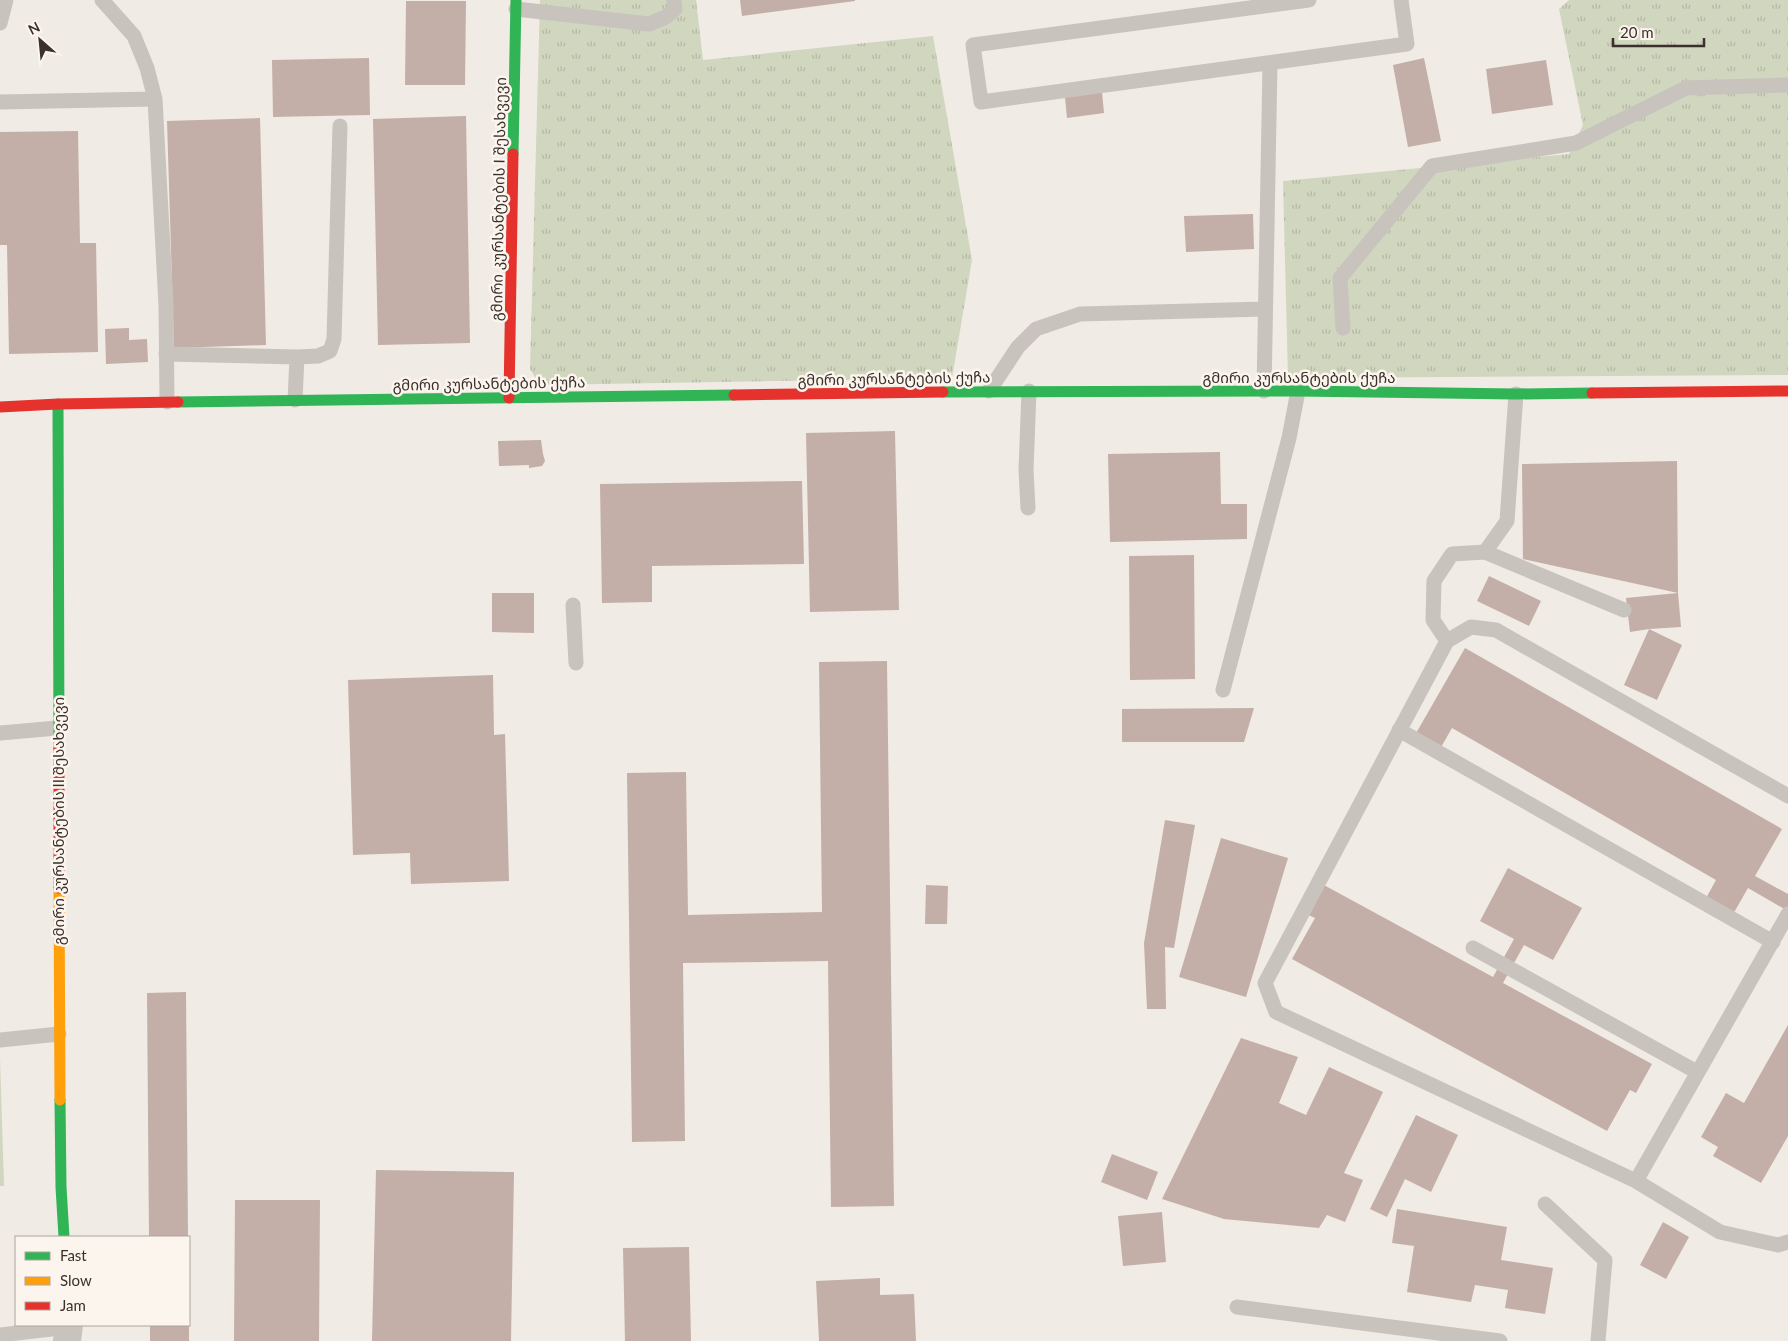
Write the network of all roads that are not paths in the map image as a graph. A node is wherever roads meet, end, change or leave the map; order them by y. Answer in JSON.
{"nodes":[{"id":1,"x":6,"y":0,"type":"edge"},
{"id":2,"x":102,"y":0,"type":"edge"},
{"id":3,"x":674,"y":0,"type":"edge"},
{"id":4,"x":1309,"y":0,"type":"edge"},
{"id":5,"x":1402,"y":0,"type":"edge"},
{"id":6,"x":516,"y":4,"type":"edge"},
{"id":7,"x":0,"y":23,"type":"edge"},
{"id":8,"x":1270,"y":64,"type":"junction"},
{"id":9,"x":1788,"y":85,"type":"edge"},
{"id":10,"x":155,"y":99,"type":"junction"},
{"id":11,"x":0,"y":102,"type":"edge"},
{"id":12,"x":340,"y":126,"type":"dead end"},
{"id":13,"x":1265,"y":309,"type":"junction"},
{"id":14,"x":1344,"y":328,"type":"dead end"},
{"id":15,"x":166,"y":354,"type":"junction"},
{"id":16,"x":297,"y":356,"type":"junction"},
{"id":17,"x":988,"y":391,"type":"junction"},
{"id":18,"x":1029,"y":391,"type":"junction"},
{"id":19,"x":1264,"y":391,"type":"junction"},
{"id":20,"x":1298,"y":391,"type":"junction"},
{"id":21,"x":1788,"y":391,"type":"edge"},
{"id":22,"x":1516,"y":394,"type":"junction"},
{"id":23,"x":509,"y":398,"type":"junction"},
{"id":24,"x":295,"y":400,"type":"junction"},
{"id":25,"x":167,"y":402,"type":"junction"},
{"id":26,"x":58,"y":404,"type":"junction"},
{"id":27,"x":0,"y":407,"type":"edge"},
{"id":28,"x":1028,"y":508,"type":"dead end"},
{"id":29,"x":1485,"y":552,"type":"junction"},
{"id":30,"x":573,"y":604,"type":"dead end"},
{"id":31,"x":1624,"y":610,"type":"dead end"},
{"id":32,"x":1447,"y":641,"type":"junction"},
{"id":33,"x":576,"y":663,"type":"dead end"},
{"id":34,"x":1223,"y":690,"type":"dead end"},
{"id":35,"x":58,"y":728,"type":"junction"},
{"id":36,"x":1399,"y":730,"type":"junction"},
{"id":37,"x":0,"y":733,"type":"edge"},
{"id":38,"x":1788,"y":796,"type":"edge"},
{"id":39,"x":1788,"y":914,"type":"edge"},
{"id":40,"x":1773,"y":942,"type":"junction"},
{"id":41,"x":1473,"y":948,"type":"dead end"},
{"id":42,"x":59,"y":1034,"type":"junction"},
{"id":43,"x":0,"y":1040,"type":"edge"},
{"id":44,"x":1697,"y":1072,"type":"junction"},
{"id":45,"x":1636,"y":1181,"type":"junction"},
{"id":46,"x":1544,"y":1204,"type":"dead end"},
{"id":47,"x":64,"y":1236,"type":"edge"},
{"id":48,"x":1788,"y":1242,"type":"edge"},
{"id":49,"x":1237,"y":1307,"type":"dead end"},
{"id":50,"x":68,"y":1331,"type":"edge"},
{"id":51,"x":0,"y":1334,"type":"edge"},
{"id":52,"x":1439,"y":1337,"type":"edge"},
{"id":53,"x":1500,"y":1341,"type":"edge"},
{"id":54,"x":1598,"y":1341,"type":"edge"}],
"edges":[{"from":1,"to":7,"type":"lane"},
{"from":2,"to":10,"type":"lane"},
{"from":3,"to":6,"type":"lane"},
{"from":4,"to":8,"type":"lane"},
{"from":5,"to":8,"type":"lane"},
{"from":6,"to":23,"type":"street","name":"გმირი კურსანტების I შესახვევი"},
{"from":8,"to":13,"type":"lane"},
{"from":9,"to":14,"type":"lane"},
{"from":10,"to":11,"type":"lane"},
{"from":10,"to":15,"type":"lane"},
{"from":12,"to":16,"type":"lane"},
{"from":13,"to":17,"type":"lane"},
{"from":13,"to":19,"type":"lane"},
{"from":15,"to":16,"type":"lane"},
{"from":15,"to":25,"type":"lane"},
{"from":16,"to":24,"type":"lane"},
{"from":17,"to":18,"type":"street","name":"გმირი კურსანტების ქუჩა"},
{"from":17,"to":23,"type":"street","name":"გმირი კურსანტების ქუჩა"},
{"from":18,"to":19,"type":"street","name":"გმირი კურსანტების ქუჩა"},
{"from":18,"to":28,"type":"lane"},
{"from":19,"to":20,"type":"street","name":"გმირი კურსანტების ქუჩა"},
{"from":20,"to":22,"type":"street","name":"გმირი კურსანტების ქუჩა"},
{"from":20,"to":34,"type":"lane"},
{"from":21,"to":22,"type":"street","name":"გმირი კურსანტების ქუჩა"},
{"from":22,"to":29,"type":"lane"},
{"from":23,"to":24,"type":"street","name":"გმირი კურსანტების ქუჩა"},
{"from":24,"to":25,"type":"street","name":"გმირი კურსანტების ქუჩა"},
{"from":25,"to":26,"type":"street","name":"გმირი კურსანტების ქუჩა"},
{"from":26,"to":27,"type":"street","name":"გმირი კურსანტების ქუჩა"},
{"from":26,"to":35,"type":"street","name":"გმირი კურსანტების II შესახვევი"},
{"from":29,"to":31,"type":"lane"},
{"from":29,"to":32,"type":"lane"},
{"from":30,"to":33,"type":"lane"},
{"from":32,"to":36,"type":"lane"},
{"from":32,"to":38,"type":"lane"},
{"from":35,"to":37,"type":"lane"},
{"from":35,"to":42,"type":"street","name":"გმირი კურსანტების II შესახვევი"},
{"from":36,"to":40,"type":"lane"},
{"from":36,"to":45,"type":"lane"},
{"from":39,"to":40,"type":"lane"},
{"from":40,"to":44,"type":"lane"},
{"from":41,"to":44,"type":"lane"},
{"from":42,"to":43,"type":"lane"},
{"from":42,"to":47,"type":"street","name":"გმირი კურსანტების II შესახვევი"},
{"from":44,"to":45,"type":"lane"},
{"from":45,"to":48,"type":"lane"},
{"from":46,"to":54,"type":"lane"},
{"from":49,"to":52,"type":"lane"},
{"from":50,"to":51,"type":"lane"},
{"from":52,"to":53,"type":"lane"}]}
